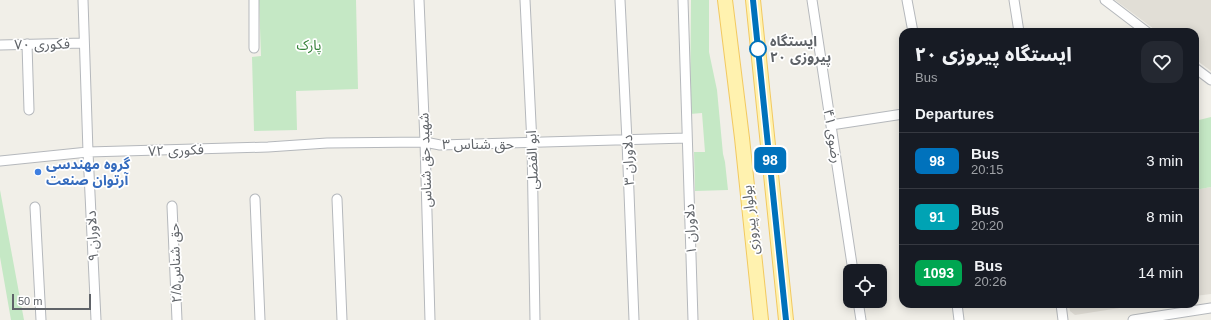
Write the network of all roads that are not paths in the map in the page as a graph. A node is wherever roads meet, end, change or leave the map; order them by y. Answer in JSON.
{"nodes":[{"id":1,"x":83,"y":0,"type":"edge"},
{"id":2,"x":254,"y":0,"type":"edge"},
{"id":3,"x":419,"y":0,"type":"edge"},
{"id":4,"x":525,"y":0,"type":"edge"},
{"id":5,"x":620,"y":0,"type":"edge"},
{"id":6,"x":683,"y":0,"type":"edge"},
{"id":7,"x":725,"y":0,"type":"edge"},
{"id":8,"x":752,"y":0,"type":"edge"},
{"id":9,"x":812,"y":0,"type":"edge"},
{"id":10,"x":907,"y":0,"type":"edge"},
{"id":11,"x":1014,"y":0,"type":"edge"},
{"id":12,"x":1105,"y":0,"type":"edge"},
{"id":13,"x":912,"y":28,"type":"edge"},
{"id":14,"x":1018,"y":28,"type":"edge"},
{"id":15,"x":1142,"y":28,"type":"edge"},
{"id":16,"x":84,"y":43,"type":"junction"},
{"id":17,"x":27,"y":44,"type":"junction"},
{"id":18,"x":0,"y":45,"type":"edge"},
{"id":19,"x":254,"y":48,"type":"dead end"},
{"id":20,"x":1199,"y":71,"type":"edge"},
{"id":21,"x":1211,"y":80,"type":"edge"},
{"id":22,"x":29,"y":110,"type":"dead end"},
{"id":23,"x":899,"y":115,"type":"edge"},
{"id":24,"x":831,"y":126,"type":"junction"},
{"id":25,"x":687,"y":138,"type":"junction"},
{"id":26,"x":627,"y":140,"type":"junction"},
{"id":27,"x":425,"y":142,"type":"junction"},
{"id":28,"x":327,"y":143,"type":"joint"},
{"id":29,"x":532,"y":144,"type":"junction"},
{"id":30,"x":88,"y":152,"type":"junction"},
{"id":31,"x":0,"y":161,"type":"edge"},
{"id":32,"x":255,"y":199,"type":"dead end"},
{"id":33,"x":337,"y":199,"type":"dead end"},
{"id":34,"x":172,"y":206,"type":"dead end"},
{"id":35,"x":35,"y":207,"type":"dead end"},
{"id":36,"x":853,"y":264,"type":"edge"},
{"id":37,"x":859,"y":308,"type":"edge"},
{"id":38,"x":958,"y":308,"type":"edge"},
{"id":39,"x":1062,"y":308,"type":"edge"},
{"id":40,"x":1211,"y":308,"type":"edge"},
{"id":41,"x":1158,"y":318,"type":"edge"},
{"id":42,"x":41,"y":320,"type":"edge"},
{"id":43,"x":96,"y":320,"type":"edge"},
{"id":44,"x":177,"y":320,"type":"edge"},
{"id":45,"x":260,"y":320,"type":"edge"},
{"id":46,"x":342,"y":320,"type":"edge"},
{"id":47,"x":430,"y":320,"type":"edge"},
{"id":48,"x":535,"y":320,"type":"edge"},
{"id":49,"x":634,"y":320,"type":"edge"},
{"id":50,"x":693,"y":320,"type":"edge"},
{"id":51,"x":761,"y":320,"type":"edge"},
{"id":52,"x":786,"y":320,"type":"edge"},
{"id":53,"x":861,"y":320,"type":"edge"},
{"id":54,"x":959,"y":320,"type":"edge"},
{"id":55,"x":1063,"y":320,"type":"edge"},
{"id":56,"x":1133,"y":320,"type":"edge"}],
"edges":[{"from":1,"to":16,"type":"street","name":"دلاوران ۹"},
{"from":2,"to":19,"type":"street"},
{"from":3,"to":27,"type":"street","name":"شهید حق شناس"},
{"from":4,"to":29,"type":"street","name":"ابو الفضلی"},
{"from":5,"to":26,"type":"street","name":"دلاوران ۳"},
{"from":6,"to":25,"type":"street","name":"دلاوران ۱"},
{"from":7,"to":51,"type":"main road","name":"بولوار پیروزی"},
{"from":8,"to":52,"type":"main road","name":"بولوار پیروزی"},
{"from":9,"to":24,"type":"street","name":"رضوی ۴۱"},
{"from":10,"to":13,"type":"street"},
{"from":11,"to":14,"type":"street"},
{"from":12,"to":15,"type":"street"},
{"from":16,"to":17,"type":"street","name":"فکوری ۷۰"},
{"from":16,"to":30,"type":"street","name":"دلاوران ۹"},
{"from":17,"to":18,"type":"street","name":"فکوری ۷۰"},
{"from":17,"to":22,"type":"street"},
{"from":20,"to":21,"type":"street"},
{"from":23,"to":24,"type":"street"},
{"from":24,"to":36,"type":"street","name":"رضوی ۴۱"},
{"from":25,"to":26,"type":"street","name":"حق شناس ۳"},
{"from":25,"to":50,"type":"street","name":"دلاوران ۱"},
{"from":26,"to":29,"type":"street","name":"حق شناس ۳"},
{"from":26,"to":49,"type":"street","name":"دلاوران ۳"},
{"from":27,"to":28,"type":"street","name":"حق شناس ۳"},
{"from":27,"to":29,"type":"street","name":"حق شناس ۳"},
{"from":27,"to":47,"type":"street","name":"شهید حق شناس"},
{"from":28,"to":30,"type":"street","name":"فکوری ۷۲"},
{"from":29,"to":48,"type":"street","name":"ابو الفضلی"},
{"from":30,"to":31,"type":"street","name":"فکوری ۷۲"},
{"from":30,"to":43,"type":"street","name":"دلاوران ۹"},
{"from":32,"to":45,"type":"street"},
{"from":33,"to":46,"type":"street"},
{"from":34,"to":44,"type":"street","name":"حق شناس۲/۵"},
{"from":35,"to":42,"type":"street"},
{"from":37,"to":53,"type":"street"},
{"from":38,"to":54,"type":"street"},
{"from":39,"to":55,"type":"street"},
{"from":40,"to":41,"type":"street"},
{"from":41,"to":56,"type":"street"}]}
